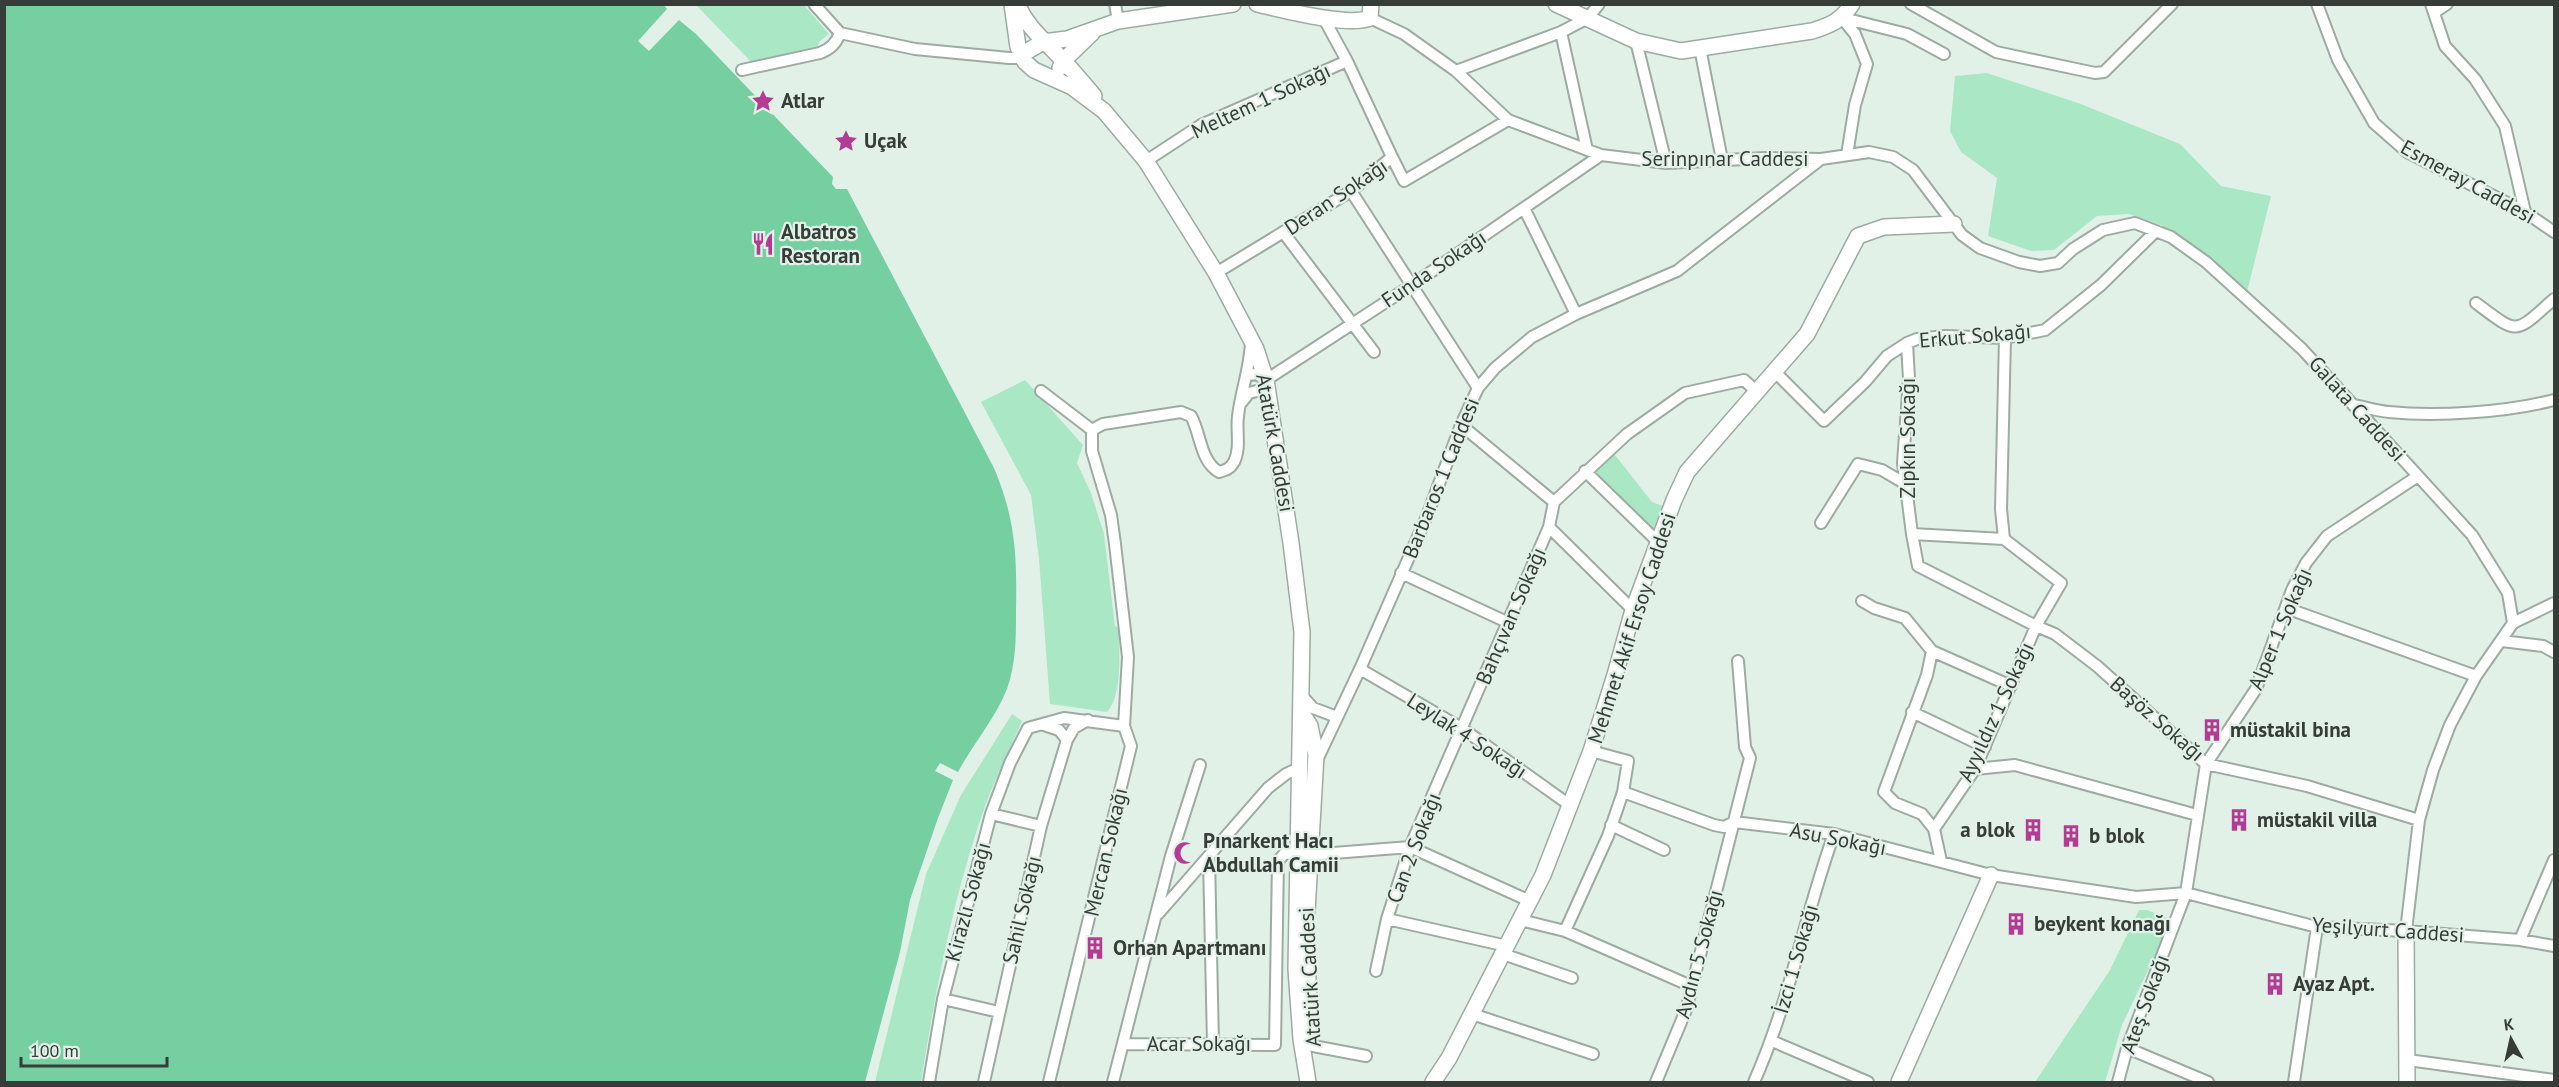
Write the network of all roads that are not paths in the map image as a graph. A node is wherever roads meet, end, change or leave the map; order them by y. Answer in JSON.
{"nodes":[{"id":1,"x":814,"y":4,"type":"edge"},
{"id":2,"x":1011,"y":4,"type":"edge"},
{"id":3,"x":1017,"y":4,"type":"edge"},
{"id":4,"x":1115,"y":4,"type":"edge"},
{"id":5,"x":1233,"y":4,"type":"edge"},
{"id":6,"x":1257,"y":4,"type":"edge"},
{"id":7,"x":1346,"y":4,"type":"edge"},
{"id":8,"x":1556,"y":4,"type":"edge"},
{"id":9,"x":1599,"y":4,"type":"edge"},
{"id":10,"x":1852,"y":4,"type":"edge"},
{"id":11,"x":1911,"y":4,"type":"edge"},
{"id":12,"x":2172,"y":4,"type":"edge"},
{"id":13,"x":2317,"y":4,"type":"edge"},
{"id":14,"x":2447,"y":4,"type":"edge"},
{"id":15,"x":1177,"y":8,"type":"edge"},
{"id":16,"x":2433,"y":8,"type":"edge"},
{"id":17,"x":1323,"y":11,"type":"edge"},
{"id":18,"x":1370,"y":11,"type":"edge"},
{"id":19,"x":1587,"y":18,"type":"junction"},
{"id":20,"x":1842,"y":18,"type":"junction"},
{"id":21,"x":1350,"y":20,"type":"junction"},
{"id":22,"x":1118,"y":21,"type":"junction"},
{"id":23,"x":1096,"y":29,"type":"junction"},
{"id":24,"x":1561,"y":32,"type":"junction"},
{"id":25,"x":840,"y":33,"type":"junction"},
{"id":26,"x":1636,"y":41,"type":"junction"},
{"id":27,"x":1043,"y":42,"type":"junction"},
{"id":28,"x":1701,"y":48,"type":"junction"},
{"id":29,"x":1944,"y":54,"type":"dead end"},
{"id":30,"x":1022,"y":58,"type":"junction"},
{"id":31,"x":1063,"y":61,"type":"junction"},
{"id":32,"x":1347,"y":61,"type":"junction"},
{"id":33,"x":742,"y":70,"type":"dead end"},
{"id":34,"x":1456,"y":71,"type":"junction"},
{"id":35,"x":1044,"y":75,"type":"junction"},
{"id":36,"x":1104,"y":111,"type":"junction"},
{"id":37,"x":1508,"y":120,"type":"junction"},
{"id":38,"x":1587,"y":150,"type":"junction"},
{"id":39,"x":1601,"y":155,"type":"junction"},
{"id":40,"x":1848,"y":155,"type":"junction"},
{"id":41,"x":1392,"y":157,"type":"junction"},
{"id":42,"x":1821,"y":159,"type":"junction"},
{"id":43,"x":1722,"y":160,"type":"junction"},
{"id":44,"x":1146,"y":161,"type":"junction"},
{"id":45,"x":1666,"y":163,"type":"junction"},
{"id":46,"x":1351,"y":191,"type":"junction"},
{"id":47,"x":1524,"y":208,"type":"junction"},
{"id":48,"x":2525,"y":212,"type":"junction"},
{"id":49,"x":1954,"y":224,"type":"junction"},
{"id":50,"x":2156,"y":231,"type":"junction"},
{"id":51,"x":1283,"y":232,"type":"junction"},
{"id":52,"x":2554,"y":232,"type":"edge"},
{"id":53,"x":1216,"y":273,"type":"junction"},
{"id":54,"x":1412,"y":285,"type":"junction"},
{"id":55,"x":2554,"y":299,"type":"edge"},
{"id":56,"x":2476,"y":303,"type":"dead end"},
{"id":57,"x":1576,"y":314,"type":"junction"},
{"id":58,"x":1353,"y":322,"type":"junction"},
{"id":59,"x":2005,"y":338,"type":"junction"},
{"id":60,"x":1251,"y":340,"type":"junction"},
{"id":61,"x":1907,"y":343,"type":"junction"},
{"id":62,"x":1374,"y":352,"type":"dead end"},
{"id":63,"x":1774,"y":371,"type":"junction"},
{"id":64,"x":1248,"y":375,"type":"junction"},
{"id":65,"x":1267,"y":384,"type":"junction"},
{"id":66,"x":1478,"y":388,"type":"junction"},
{"id":67,"x":1041,"y":391,"type":"dead end"},
{"id":68,"x":1756,"y":391,"type":"junction"},
{"id":69,"x":2554,"y":400,"type":"edge"},
{"id":70,"x":1240,"y":404,"type":"junction"},
{"id":71,"x":2353,"y":405,"type":"junction"},
{"id":72,"x":1461,"y":425,"type":"junction"},
{"id":73,"x":1092,"y":430,"type":"junction"},
{"id":74,"x":1585,"y":471,"type":"junction"},
{"id":75,"x":2418,"y":476,"type":"junction"},
{"id":76,"x":1904,"y":483,"type":"junction"},
{"id":77,"x":1554,"y":502,"type":"junction"},
{"id":78,"x":1821,"y":523,"type":"dead end"},
{"id":79,"x":1549,"y":526,"type":"junction"},
{"id":80,"x":1912,"y":534,"type":"junction"},
{"id":81,"x":2004,"y":539,"type":"junction"},
{"id":82,"x":1658,"y":542,"type":"junction"},
{"id":83,"x":1918,"y":566,"type":"joint"},
{"id":84,"x":1401,"y":573,"type":"junction"},
{"id":85,"x":1862,"y":601,"type":"dead end"},
{"id":86,"x":2554,"y":603,"type":"edge"},
{"id":87,"x":2286,"y":608,"type":"junction"},
{"id":88,"x":1633,"y":610,"type":"junction"},
{"id":89,"x":1509,"y":623,"type":"junction"},
{"id":90,"x":2513,"y":623,"type":"junction"},
{"id":91,"x":2036,"y":626,"type":"junction"},
{"id":92,"x":2502,"y":641,"type":"junction"},
{"id":93,"x":1932,"y":651,"type":"junction"},
{"id":94,"x":2554,"y":652,"type":"edge"},
{"id":95,"x":1738,"y":661,"type":"dead end"},
{"id":96,"x":1360,"y":669,"type":"junction"},
{"id":97,"x":2476,"y":676,"type":"junction"},
{"id":98,"x":2011,"y":686,"type":"junction"},
{"id":99,"x":1302,"y":696,"type":"junction"},
{"id":100,"x":1322,"y":712,"type":"junction"},
{"id":101,"x":1912,"y":712,"type":"junction"},
{"id":102,"x":1302,"y":713,"type":"junction"},
{"id":103,"x":1337,"y":717,"type":"junction"},
{"id":104,"x":1088,"y":720,"type":"junction"},
{"id":105,"x":1044,"y":725,"type":"junction"},
{"id":106,"x":1124,"y":726,"type":"junction"},
{"id":107,"x":1463,"y":729,"type":"junction"},
{"id":108,"x":1067,"y":740,"type":"junction"},
{"id":109,"x":1985,"y":747,"type":"junction"},
{"id":110,"x":1591,"y":751,"type":"junction"},
{"id":111,"x":2206,"y":764,"type":"junction"},
{"id":112,"x":1200,"y":765,"type":"dead end"},
{"id":113,"x":1308,"y":765,"type":"junction"},
{"id":114,"x":1975,"y":769,"type":"junction"},
{"id":115,"x":1623,"y":792,"type":"junction"},
{"id":116,"x":1571,"y":806,"type":"junction"},
{"id":117,"x":991,"y":814,"type":"junction"},
{"id":118,"x":2197,"y":815,"type":"junction"},
{"id":119,"x":2419,"y":820,"type":"junction"},
{"id":120,"x":1734,"y":822,"type":"junction"},
{"id":121,"x":1611,"y":825,"type":"junction"},
{"id":122,"x":1041,"y":826,"type":"junction"},
{"id":123,"x":1934,"y":829,"type":"junction"},
{"id":124,"x":1834,"y":834,"type":"junction"},
{"id":125,"x":1410,"y":847,"type":"junction"},
{"id":126,"x":1664,"y":850,"type":"dead end"},
{"id":127,"x":1303,"y":855,"type":"junction"},
{"id":128,"x":1209,"y":858,"type":"junction"},
{"id":129,"x":2554,"y":860,"type":"edge"},
{"id":130,"x":1941,"y":861,"type":"junction"},
{"id":131,"x":1991,"y":875,"type":"junction"},
{"id":132,"x":2186,"y":893,"type":"junction"},
{"id":133,"x":1530,"y":901,"type":"junction"},
{"id":134,"x":1155,"y":917,"type":"junction"},
{"id":135,"x":1387,"y":919,"type":"junction"},
{"id":136,"x":1520,"y":920,"type":"junction"},
{"id":137,"x":2317,"y":927,"type":"junction"},
{"id":138,"x":1565,"y":931,"type":"junction"},
{"id":139,"x":2406,"y":931,"type":"junction"},
{"id":140,"x":2520,"y":940,"type":"junction"},
{"id":141,"x":2554,"y":946,"type":"edge"},
{"id":142,"x":1505,"y":950,"type":"junction"},
{"id":143,"x":1376,"y":971,"type":"dead end"},
{"id":144,"x":1572,"y":978,"type":"dead end"},
{"id":145,"x":1691,"y":986,"type":"junction"},
{"id":146,"x":943,"y":999,"type":"junction"},
{"id":147,"x":999,"y":1012,"type":"junction"},
{"id":148,"x":1472,"y":1014,"type":"junction"},
{"id":149,"x":1772,"y":1041,"type":"junction"},
{"id":150,"x":1124,"y":1044,"type":"junction"},
{"id":151,"x":1213,"y":1044,"type":"junction"},
{"id":152,"x":1313,"y":1046,"type":"junction"},
{"id":153,"x":2127,"y":1048,"type":"junction"},
{"id":154,"x":1593,"y":1054,"type":"dead end"},
{"id":155,"x":1366,"y":1056,"type":"dead end"},
{"id":156,"x":2408,"y":1060,"type":"junction"},
{"id":157,"x":2554,"y":1080,"type":"edge"},
{"id":158,"x":1659,"y":1082,"type":"edge"},
{"id":159,"x":2205,"y":1082,"type":"edge"},
{"id":160,"x":929,"y":1083,"type":"edge"},
{"id":161,"x":984,"y":1083,"type":"edge"},
{"id":162,"x":1049,"y":1083,"type":"edge"},
{"id":163,"x":1113,"y":1083,"type":"edge"},
{"id":164,"x":1308,"y":1083,"type":"edge"},
{"id":165,"x":1318,"y":1083,"type":"edge"},
{"id":166,"x":1433,"y":1083,"type":"edge"},
{"id":167,"x":1754,"y":1083,"type":"edge"},
{"id":168,"x":1868,"y":1083,"type":"edge"},
{"id":169,"x":1899,"y":1083,"type":"edge"},
{"id":170,"x":2118,"y":1083,"type":"edge"},
{"id":171,"x":2294,"y":1083,"type":"edge"},
{"id":172,"x":2407,"y":1083,"type":"edge"}],
"edges":[{"from":1,"to":25,"type":"street"},
{"from":2,"to":30,"type":"street"},
{"from":3,"to":27,"type":"street"},
{"from":4,"to":22,"type":"street"},
{"from":5,"to":15,"type":"street"},
{"from":6,"to":17,"type":"street","name":"Serinpınar Caddesi"},
{"from":7,"to":21,"type":"street"},
{"from":8,"to":19,"type":"street"},
{"from":9,"to":19,"type":"street"},
{"from":10,"to":20,"type":"street"},
{"from":11,"to":12,"type":"street"},
{"from":13,"to":48,"type":"street","name":"Esmeray Caddesi"},
{"from":14,"to":16,"type":"street"},
{"from":15,"to":22,"type":"street"},
{"from":16,"to":48,"type":"street"},
{"from":17,"to":21,"type":"street","name":"Serinpınar Caddesi"},
{"from":17,"to":32,"type":"street"},
{"from":18,"to":21,"type":"street","name":"Serinpınar Caddesi"},
{"from":18,"to":34,"type":"street","name":"Serinpınar Caddesi"},
{"from":19,"to":24,"type":"street"},
{"from":19,"to":26,"type":"street"},
{"from":20,"to":28,"type":"street"},
{"from":20,"to":29,"type":"street"},
{"from":20,"to":40,"type":"street"},
{"from":22,"to":23,"type":"street"},
{"from":23,"to":27,"type":"street"},
{"from":23,"to":31,"type":"street"},
{"from":24,"to":34,"type":"street"},
{"from":24,"to":38,"type":"street"},
{"from":25,"to":30,"type":"street"},
{"from":25,"to":33,"type":"street"},
{"from":26,"to":28,"type":"street"},
{"from":26,"to":45,"type":"street"},
{"from":27,"to":30,"type":"street"},
{"from":27,"to":31,"type":"street"},
{"from":28,"to":43,"type":"street"},
{"from":30,"to":35,"type":"street"},
{"from":31,"to":35,"type":"street"},
{"from":31,"to":36,"type":"street"},
{"from":32,"to":41,"type":"street"},
{"from":32,"to":44,"type":"street","name":"Meltem 1 Sokağı"},
{"from":34,"to":37,"type":"street","name":"Serinpınar Caddesi"},
{"from":35,"to":36,"type":"street"},
{"from":36,"to":44,"type":"street","name":"Atatürk Caddesi"},
{"from":37,"to":38,"type":"street","name":"Serinpınar Caddesi"},
{"from":37,"to":41,"type":"street","name":"Deran Sokağı"},
{"from":38,"to":39,"type":"street","name":"Serinpınar Caddesi"},
{"from":39,"to":45,"type":"street","name":"Serinpınar Caddesi"},
{"from":39,"to":47,"type":"street","name":"Funda Sokağı"},
{"from":40,"to":42,"type":"street","name":"Serinpınar Caddesi"},
{"from":40,"to":49,"type":"street","name":"Serinpınar Caddesi"},
{"from":41,"to":46,"type":"street","name":"Deran Sokağı"},
{"from":42,"to":43,"type":"street","name":"Serinpınar Caddesi"},
{"from":42,"to":57,"type":"street","name":"Barbaros 1 Caddesi"},
{"from":43,"to":45,"type":"street","name":"Serinpınar Caddesi"},
{"from":44,"to":53,"type":"street","name":"Atatürk Caddesi"},
{"from":46,"to":51,"type":"street","name":"Deran Sokağı"},
{"from":46,"to":54,"type":"street"},
{"from":47,"to":54,"type":"street","name":"Funda Sokağı"},
{"from":47,"to":57,"type":"street"},
{"from":48,"to":52,"type":"street","name":"Esmeray Caddesi"},
{"from":49,"to":50,"type":"street"},
{"from":49,"to":63,"type":"street","name":"Mehmet Akif Ersoy Caddesi"},
{"from":50,"to":59,"type":"street","name":"Erkut Sokağı"},
{"from":50,"to":71,"type":"street","name":"Galata Caddesi"},
{"from":51,"to":53,"type":"street","name":"Deran Sokağı"},
{"from":51,"to":58,"type":"street"},
{"from":53,"to":60,"type":"street","name":"Atatürk Caddesi"},
{"from":54,"to":58,"type":"street","name":"Funda Sokağı"},
{"from":54,"to":66,"type":"street"},
{"from":55,"to":56,"type":"street"},
{"from":57,"to":66,"type":"street","name":"Barbaros 1 Caddesi"},
{"from":58,"to":62,"type":"street"},
{"from":58,"to":65,"type":"street","name":"Funda Sokağı"},
{"from":59,"to":61,"type":"street","name":"Erkut Sokağı"},
{"from":59,"to":81,"type":"street"},
{"from":60,"to":64,"type":"street"},
{"from":60,"to":65,"type":"street","name":"Atatürk Caddesi"},
{"from":61,"to":63,"type":"street","name":"Erkut Sokağı"},
{"from":61,"to":76,"type":"street","name":"Zıpkın Sokağı"},
{"from":63,"to":68,"type":"street","name":"Mehmet Akif Ersoy Caddesi"},
{"from":64,"to":65,"type":"street"},
{"from":64,"to":70,"type":"street"},
{"from":65,"to":70,"type":"street","name":"Funda Sokağı"},
{"from":65,"to":99,"type":"street","name":"Atatürk Caddesi"},
{"from":66,"to":72,"type":"street","name":"Barbaros 1 Caddesi"},
{"from":67,"to":73,"type":"street"},
{"from":68,"to":74,"type":"street"},
{"from":68,"to":82,"type":"street","name":"Mehmet Akif Ersoy Caddesi"},
{"from":69,"to":71,"type":"street"},
{"from":70,"to":73,"type":"street"},
{"from":71,"to":75,"type":"street","name":"Galata Caddesi"},
{"from":72,"to":77,"type":"street"},
{"from":72,"to":84,"type":"street","name":"Barbaros 1 Caddesi"},
{"from":73,"to":106,"type":"street","name":"Mercan Sokağı"},
{"from":74,"to":77,"type":"street"},
{"from":74,"to":82,"type":"street"},
{"from":75,"to":87,"type":"street","name":"Alper 1 Sokağı"},
{"from":75,"to":90,"type":"street","name":"Galata Caddesi"},
{"from":76,"to":78,"type":"street"},
{"from":76,"to":80,"type":"street","name":"Zıpkın Sokağı"},
{"from":77,"to":79,"type":"street","name":"Bahçıvan Sokağı"},
{"from":79,"to":88,"type":"street"},
{"from":79,"to":89,"type":"street","name":"Bahçıvan Sokağı"},
{"from":80,"to":81,"type":"street"},
{"from":80,"to":83,"type":"street","name":"Zıpkın Sokağı"},
{"from":81,"to":91,"type":"street","name":"Ayyıldız 1 Sokağı"},
{"from":82,"to":88,"type":"street","name":"Mehmet Akif Ersoy Caddesi"},
{"from":83,"to":91,"type":"street","name":"Başöz Sokağı"},
{"from":84,"to":89,"type":"street"},
{"from":84,"to":96,"type":"street","name":"Barbaros 1 Caddesi"},
{"from":85,"to":93,"type":"street"},
{"from":86,"to":90,"type":"street"},
{"from":87,"to":97,"type":"street"},
{"from":87,"to":111,"type":"street","name":"Alper 1 Sokağı"},
{"from":88,"to":110,"type":"street","name":"Mehmet Akif Ersoy Caddesi"},
{"from":89,"to":107,"type":"street","name":"Bahçıvan Sokağı"},
{"from":90,"to":92,"type":"street"},
{"from":91,"to":98,"type":"street","name":"Ayyıldız 1 Sokağı"},
{"from":91,"to":111,"type":"street","name":"Başöz Sokağı"},
{"from":92,"to":94,"type":"street"},
{"from":92,"to":97,"type":"street"},
{"from":93,"to":98,"type":"street"},
{"from":93,"to":101,"type":"street"},
{"from":95,"to":120,"type":"street"},
{"from":96,"to":103,"type":"street","name":"Barbaros 1 Caddesi"},
{"from":96,"to":107,"type":"street","name":"Leylak 4 Sokağı"},
{"from":97,"to":119,"type":"street"},
{"from":98,"to":109,"type":"street","name":"Ayyıldız 1 Sokağı"},
{"from":99,"to":100,"type":"street"},
{"from":99,"to":102,"type":"street","name":"Atatürk Caddesi"},
{"from":100,"to":102,"type":"street"},
{"from":100,"to":103,"type":"street"},
{"from":101,"to":109,"type":"street"},
{"from":101,"to":123,"type":"street"},
{"from":102,"to":113,"type":"street","name":"Atatürk Caddesi"},
{"from":103,"to":113,"type":"street","name":"Barbaros 1 Caddesi"},
{"from":104,"to":105,"type":"street"},
{"from":104,"to":106,"type":"street"},
{"from":104,"to":108,"type":"street"},
{"from":105,"to":108,"type":"street"},
{"from":105,"to":117,"type":"street","name":"Kirazlı Sokağı"},
{"from":106,"to":162,"type":"street","name":"Mercan Sokağı"},
{"from":107,"to":116,"type":"street","name":"Leylak 4 Sokağı"},
{"from":107,"to":125,"type":"street","name":"Can 2 Sokağı"},
{"from":108,"to":122,"type":"street","name":"Sahil Sokağı"},
{"from":109,"to":114,"type":"street","name":"Ayyıldız 1 Sokağı"},
{"from":110,"to":115,"type":"street"},
{"from":110,"to":116,"type":"street","name":"Mehmet Akif Ersoy Caddesi"},
{"from":111,"to":118,"type":"street","name":"Alper 1 Sokağı"},
{"from":111,"to":119,"type":"street","name":"Başöz Sokağı"},
{"from":112,"to":134,"type":"street"},
{"from":113,"to":127,"type":"street","name":"Atatürk Caddesi"},
{"from":113,"to":128,"type":"street"},
{"from":114,"to":118,"type":"street"},
{"from":114,"to":123,"type":"street","name":"Ayyıldız 1 Sokağı"},
{"from":115,"to":120,"type":"street","name":"Asu Sokağı"},
{"from":115,"to":121,"type":"street"},
{"from":116,"to":133,"type":"street","name":"Mehmet Akif Ersoy Caddesi"},
{"from":117,"to":122,"type":"street"},
{"from":117,"to":146,"type":"street","name":"Kirazlı Sokağı"},
{"from":118,"to":132,"type":"street","name":"Alper 1 Sokağı"},
{"from":119,"to":139,"type":"street"},
{"from":120,"to":124,"type":"street","name":"Asu Sokağı"},
{"from":120,"to":145,"type":"street","name":"Aydın 5 Sokağı"},
{"from":121,"to":126,"type":"street"},
{"from":121,"to":138,"type":"street"},
{"from":122,"to":147,"type":"street","name":"Sahil Sokağı"},
{"from":123,"to":130,"type":"street"},
{"from":124,"to":130,"type":"street","name":"Asu Sokağı"},
{"from":124,"to":149,"type":"street","name":"İzci 1 Sokağı"},
{"from":125,"to":127,"type":"street"},
{"from":125,"to":133,"type":"street"},
{"from":125,"to":135,"type":"street","name":"Can 2 Sokağı"},
{"from":127,"to":151,"type":"street","name":"Acar Sokağı"},
{"from":127,"to":152,"type":"street","name":"Atatürk Caddesi"},
{"from":127,"to":164,"type":"street","name":"Atatürk Caddesi"},
{"from":128,"to":134,"type":"street"},
{"from":128,"to":151,"type":"street"},
{"from":129,"to":140,"type":"street"},
{"from":130,"to":131,"type":"street","name":"Yeşilyurt Caddesi"},
{"from":131,"to":132,"type":"street","name":"Yeşilyurt Caddesi"},
{"from":131,"to":169,"type":"street"},
{"from":132,"to":137,"type":"street","name":"Yeşilyurt Caddesi"},
{"from":132,"to":153,"type":"street","name":"Ateş Sokağı"},
{"from":133,"to":136,"type":"street","name":"Mehmet Akif Ersoy Caddesi"},
{"from":134,"to":150,"type":"street"},
{"from":135,"to":142,"type":"street"},
{"from":135,"to":143,"type":"street","name":"Can 2 Sokağı"},
{"from":136,"to":138,"type":"street"},
{"from":136,"to":142,"type":"street","name":"Mehmet Akif Ersoy Caddesi"},
{"from":137,"to":139,"type":"street","name":"Yeşilyurt Caddesi"},
{"from":137,"to":171,"type":"street"},
{"from":138,"to":145,"type":"street"},
{"from":139,"to":140,"type":"street","name":"Yeşilyurt Caddesi"},
{"from":139,"to":156,"type":"street"},
{"from":140,"to":141,"type":"street","name":"Yeşilyurt Caddesi"},
{"from":142,"to":144,"type":"street"},
{"from":142,"to":148,"type":"street","name":"Mehmet Akif Ersoy Caddesi"},
{"from":145,"to":158,"type":"street","name":"Aydın 5 Sokağı"},
{"from":146,"to":147,"type":"street"},
{"from":146,"to":160,"type":"street","name":"Kirazlı Sokağı"},
{"from":147,"to":161,"type":"street","name":"Sahil Sokağı"},
{"from":148,"to":154,"type":"street"},
{"from":148,"to":166,"type":"street","name":"Mehmet Akif Ersoy Caddesi"},
{"from":149,"to":167,"type":"street","name":"İzci 1 Sokağı"},
{"from":149,"to":168,"type":"street"},
{"from":150,"to":151,"type":"street","name":"Acar Sokağı"},
{"from":150,"to":163,"type":"street"},
{"from":152,"to":155,"type":"street"},
{"from":152,"to":165,"type":"street","name":"Atatürk Caddesi"},
{"from":153,"to":159,"type":"street"},
{"from":153,"to":170,"type":"street","name":"Ateş Sokağı"},
{"from":156,"to":157,"type":"street"},
{"from":156,"to":172,"type":"street"}]}
